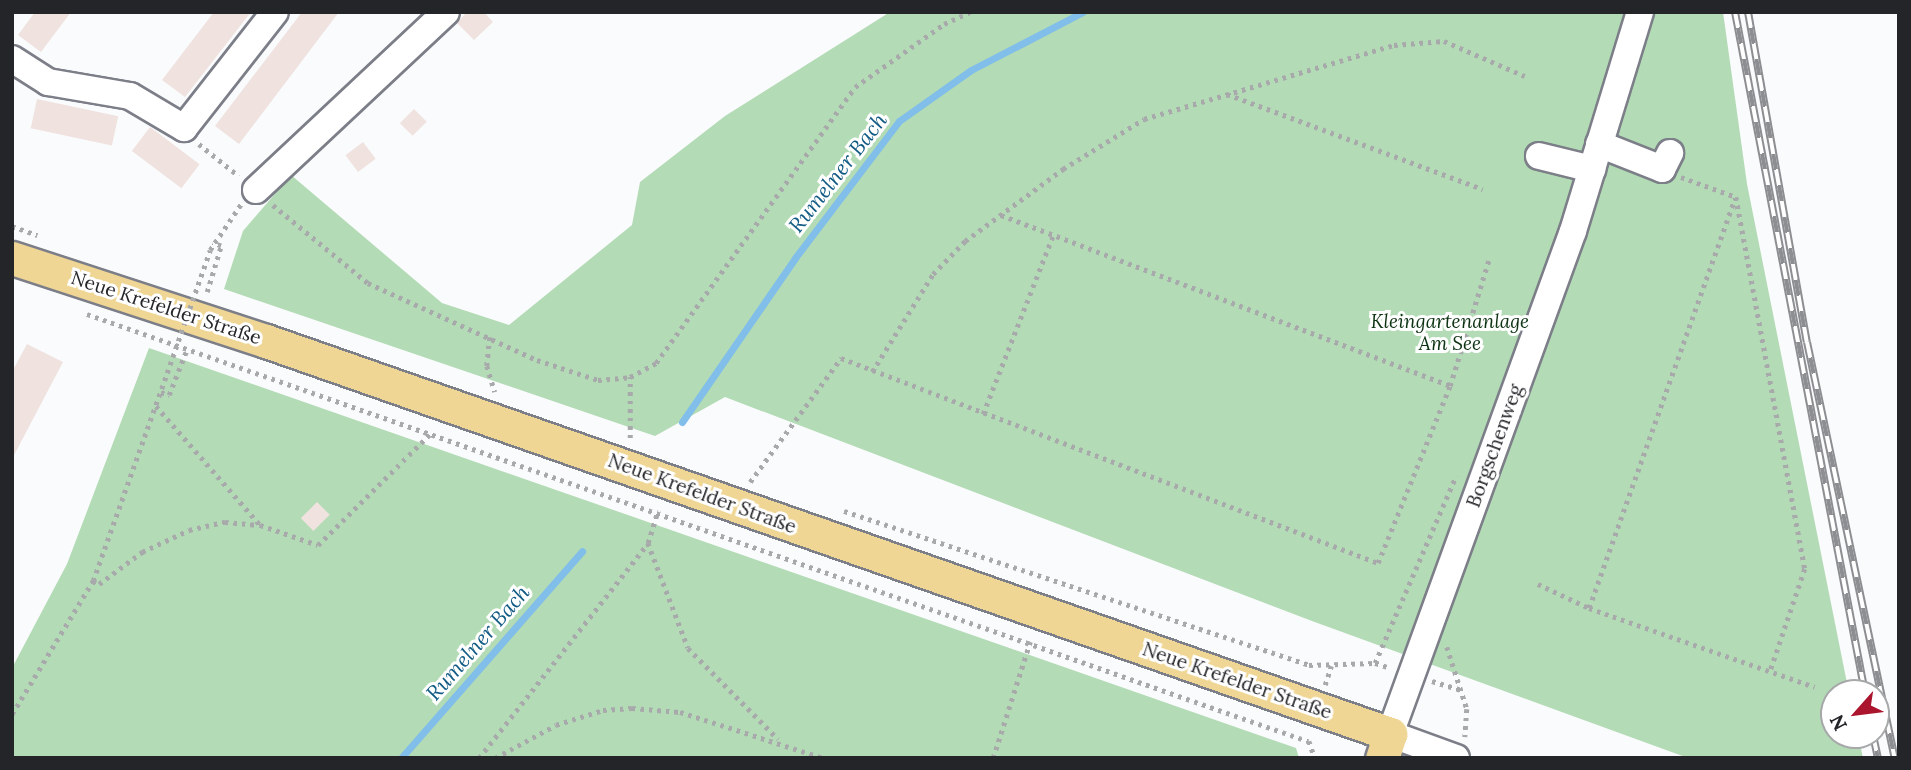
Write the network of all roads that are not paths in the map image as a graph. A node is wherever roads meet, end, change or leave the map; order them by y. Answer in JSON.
{"nodes":[{"id":1,"x":275,"y":12,"type":"edge"},
{"id":2,"x":446,"y":12,"type":"edge"},
{"id":3,"x":1640,"y":12,"type":"edge"},
{"id":4,"x":12,"y":59,"type":"edge"},
{"id":5,"x":1600,"y":144,"type":"junction"},
{"id":6,"x":1539,"y":156,"type":"dead end"},
{"id":7,"x":1666,"y":161,"type":"road end"},
{"id":8,"x":1592,"y":169,"type":"junction"},
{"id":9,"x":256,"y":190,"type":"road end"},
{"id":10,"x":12,"y":258,"type":"edge"},
{"id":11,"x":1386,"y":746,"type":"edge"},
{"id":12,"x":1459,"y":753,"type":"edge"}],
"edges":[{"from":1,"to":4,"type":"street"},
{"from":2,"to":9,"type":"street"},
{"from":3,"to":5,"type":"street","name":"Borgschenweg"},
{"from":5,"to":7,"type":"street"},
{"from":5,"to":8,"type":"street","name":"Borgschenweg"},
{"from":6,"to":8,"type":"street"},
{"from":8,"to":11,"type":"street","name":"Borgschenweg"},
{"from":10,"to":11,"type":"main road","name":"Neue Krefelder Straße"},
{"from":11,"to":12,"type":"street"}]}
